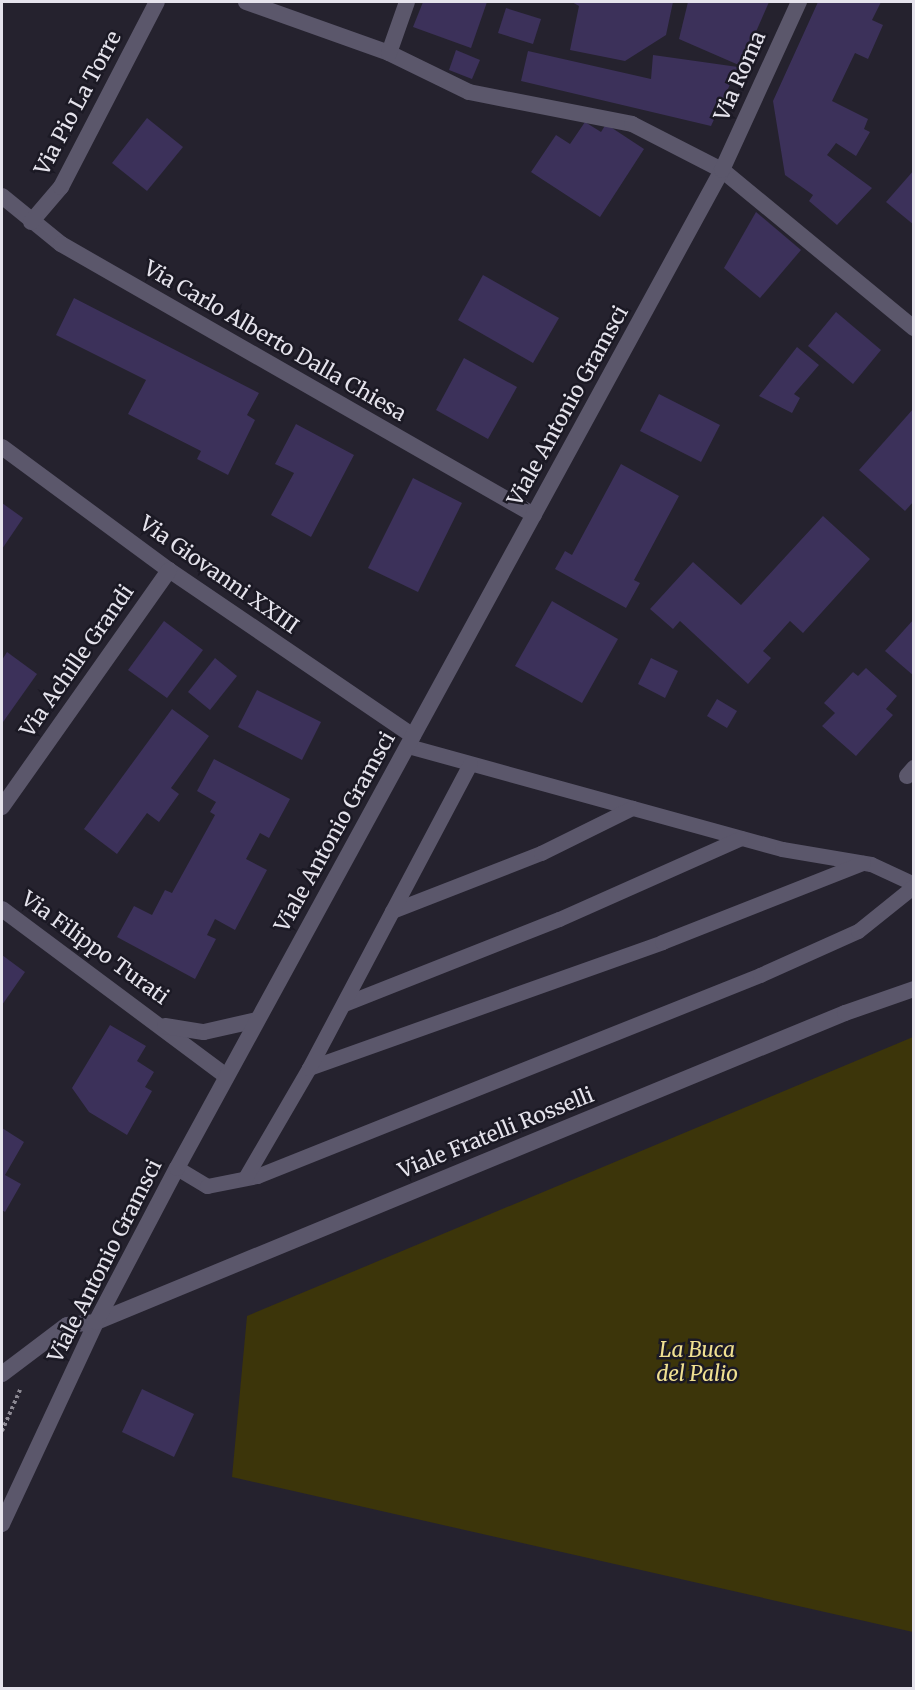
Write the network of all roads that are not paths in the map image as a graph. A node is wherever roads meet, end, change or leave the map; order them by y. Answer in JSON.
{"nodes":[{"id":1,"x":157,"y":2,"type":"edge"},
{"id":2,"x":246,"y":2,"type":"edge"},
{"id":3,"x":406,"y":2,"type":"edge"},
{"id":4,"x":799,"y":2,"type":"edge"},
{"id":5,"x":389,"y":53,"type":"junction"},
{"id":6,"x":722,"y":170,"type":"junction"},
{"id":7,"x":2,"y":196,"type":"edge"},
{"id":8,"x":31,"y":222,"type":"junction"},
{"id":9,"x":914,"y":328,"type":"edge"},
{"id":10,"x":2,"y":447,"type":"edge"},
{"id":11,"x":534,"y":515,"type":"junction"},
{"id":12,"x":169,"y":570,"type":"junction"},
{"id":13,"x":410,"y":741,"type":"junction"},
{"id":14,"x":470,"y":764,"type":"junction"},
{"id":15,"x":2,"y":807,"type":"edge"},
{"id":16,"x":632,"y":808,"type":"junction"},
{"id":17,"x":741,"y":838,"type":"junction"},
{"id":18,"x":863,"y":862,"type":"junction"},
{"id":19,"x":914,"y":885,"type":"edge"},
{"id":20,"x":2,"y":909,"type":"edge"},
{"id":21,"x":392,"y":911,"type":"junction"},
{"id":22,"x":914,"y":989,"type":"edge"},
{"id":23,"x":344,"y":1004,"type":"junction"},
{"id":24,"x":257,"y":1020,"type":"junction"},
{"id":25,"x":161,"y":1025,"type":"junction"},
{"id":26,"x":309,"y":1068,"type":"junction"},
{"id":27,"x":226,"y":1076,"type":"junction"},
{"id":28,"x":177,"y":1168,"type":"junction"},
{"id":29,"x":245,"y":1178,"type":"junction"},
{"id":30,"x":96,"y":1322,"type":"junction"},
{"id":31,"x":2,"y":1374,"type":"edge"},
{"id":32,"x":2,"y":1524,"type":"edge"}],
"edges":[{"from":1,"to":8,"type":"street","name":"Via Pio La Torre"},
{"from":2,"to":5,"type":"street"},
{"from":3,"to":5,"type":"street"},
{"from":4,"to":6,"type":"street","name":"Via Roma"},
{"from":5,"to":6,"type":"street"},
{"from":6,"to":9,"type":"street"},
{"from":6,"to":11,"type":"street","name":"Viale Antonio Gramsci"},
{"from":7,"to":8,"type":"street","name":"Via Carlo Alberto Dalla Chiesa"},
{"from":8,"to":11,"type":"street","name":"Via Carlo Alberto Dalla Chiesa"},
{"from":10,"to":12,"type":"street","name":"Via Giovanni XXIII"},
{"from":11,"to":13,"type":"street","name":"Viale Antonio Gramsci"},
{"from":12,"to":13,"type":"street","name":"Via Giovanni XXIII"},
{"from":12,"to":15,"type":"street","name":"Via Achille Grandi"},
{"from":13,"to":14,"type":"lane"},
{"from":13,"to":24,"type":"street","name":"Viale Antonio Gramsci"},
{"from":14,"to":16,"type":"lane"},
{"from":14,"to":21,"type":"lane"},
{"from":16,"to":17,"type":"lane"},
{"from":16,"to":21,"type":"lane"},
{"from":17,"to":18,"type":"lane"},
{"from":17,"to":23,"type":"lane"},
{"from":18,"to":19,"type":"lane"},
{"from":18,"to":26,"type":"lane"},
{"from":19,"to":29,"type":"lane"},
{"from":20,"to":25,"type":"street","name":"Via Filippo Turati"},
{"from":21,"to":23,"type":"lane"},
{"from":22,"to":30,"type":"street","name":"Viale Fratelli Rosselli"},
{"from":23,"to":26,"type":"lane"},
{"from":24,"to":25,"type":"street","name":"Via Filippo Turati"},
{"from":24,"to":27,"type":"street","name":"Viale Antonio Gramsci"},
{"from":25,"to":27,"type":"street","name":"Via Filippo Turati"},
{"from":26,"to":29,"type":"lane"},
{"from":27,"to":28,"type":"street","name":"Viale Antonio Gramsci"},
{"from":28,"to":29,"type":"lane"},
{"from":28,"to":30,"type":"street","name":"Viale Antonio Gramsci"},
{"from":30,"to":31,"type":"street","name":"Viale Fratelli Rosselli"},
{"from":30,"to":32,"type":"street","name":"Viale Antonio Gramsci"}]}
